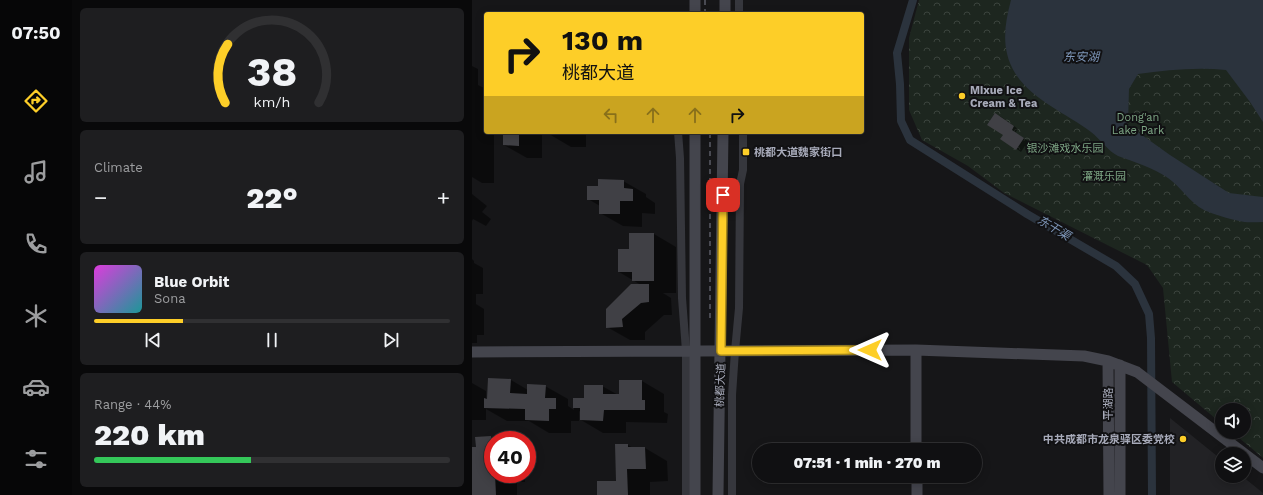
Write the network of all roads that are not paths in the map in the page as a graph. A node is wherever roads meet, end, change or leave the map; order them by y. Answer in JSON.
{"nodes":[{"id":1,"x":695,"y":0,"type":"edge"},
{"id":2,"x":725,"y":0,"type":"edge"},
{"id":3,"x":739,"y":0,"type":"edge"},
{"id":4,"x":695,"y":12,"type":"edge"},
{"id":5,"x":724,"y":12,"type":"edge"},
{"id":6,"x":739,"y":12,"type":"edge"},
{"id":7,"x":678,"y":134,"type":"edge"},
{"id":8,"x":695,"y":134,"type":"edge"},
{"id":9,"x":723,"y":134,"type":"edge"},
{"id":10,"x":743,"y":134,"type":"edge"},
{"id":11,"x":916,"y":350,"type":"junction"},
{"id":12,"x":690,"y":351,"type":"junction"},
{"id":13,"x":721,"y":351,"type":"junction"},
{"id":14,"x":735,"y":351,"type":"junction"},
{"id":15,"x":472,"y":352,"type":"edge"},
{"id":16,"x":1108,"y":361,"type":"junction"},
{"id":17,"x":1120,"y":365,"type":"junction"},
{"id":18,"x":916,"y":443,"type":"edge"},
{"id":19,"x":1263,"y":468,"type":"edge"},
{"id":20,"x":917,"y":483,"type":"edge"},
{"id":21,"x":686,"y":495,"type":"edge"},
{"id":22,"x":695,"y":495,"type":"edge"},
{"id":23,"x":718,"y":495,"type":"edge"},
{"id":24,"x":732,"y":495,"type":"edge"},
{"id":25,"x":917,"y":495,"type":"edge"},
{"id":26,"x":1109,"y":495,"type":"edge"},
{"id":27,"x":1120,"y":495,"type":"edge"}],
"edges":[{"from":1,"to":4,"type":"street"},
{"from":2,"to":5,"type":"street"},
{"from":3,"to":6,"type":"street"},
{"from":7,"to":12,"type":"street"},
{"from":8,"to":12,"type":"street"},
{"from":9,"to":13,"type":"street","name":"桃都大道"},
{"from":10,"to":14,"type":"street"},
{"from":11,"to":14,"type":"street"},
{"from":11,"to":16,"type":"street"},
{"from":11,"to":18,"type":"street"},
{"from":12,"to":13,"type":"street"},
{"from":12,"to":15,"type":"street"},
{"from":12,"to":21,"type":"street"},
{"from":12,"to":22,"type":"street"},
{"from":13,"to":14,"type":"street"},
{"from":13,"to":23,"type":"street","name":"桃都大道"},
{"from":14,"to":24,"type":"street"},
{"from":16,"to":17,"type":"street"},
{"from":16,"to":26,"type":"street","name":"平湖路"},
{"from":17,"to":19,"type":"street"},
{"from":17,"to":27,"type":"street","name":"平湖路"},
{"from":20,"to":25,"type":"street"}]}
